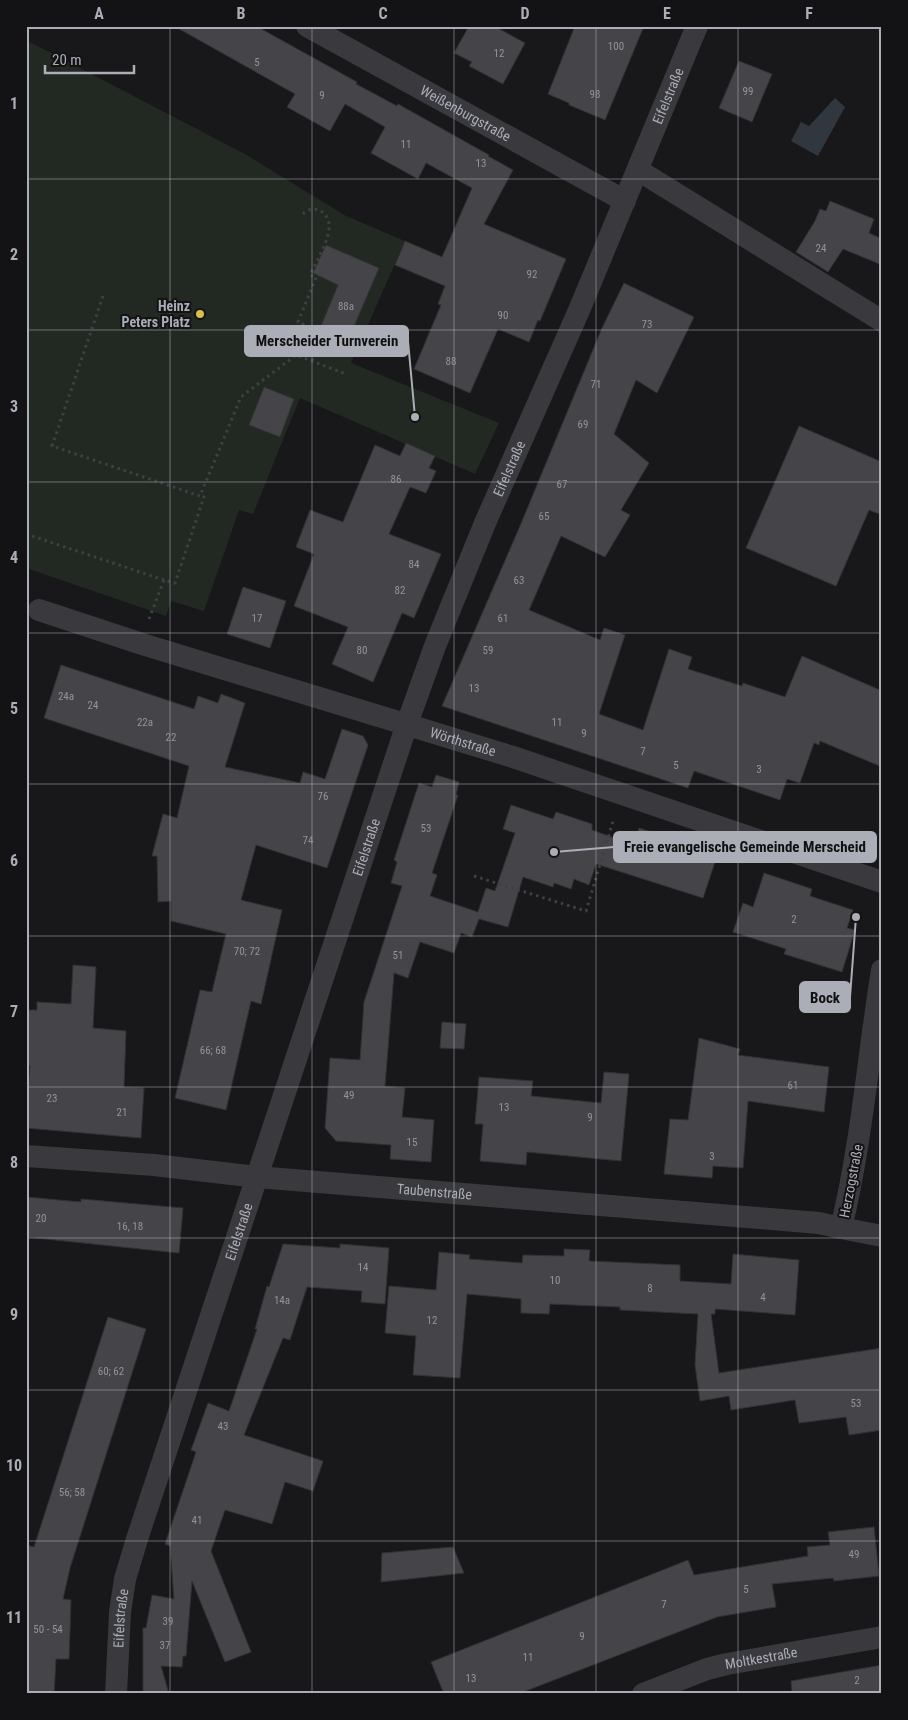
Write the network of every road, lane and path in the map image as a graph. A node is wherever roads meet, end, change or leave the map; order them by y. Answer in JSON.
{"nodes":[{"id":1,"x":307,"y":26,"type":"edge"},
{"id":2,"x":697,"y":26,"type":"edge"},
{"id":3,"x":638,"y":170,"type":"junction"},
{"id":4,"x":625,"y":201,"type":"junction"},
{"id":5,"x":303,"y":214,"type":"dead end"},
{"id":6,"x":103,"y":296,"type":"dead end"},
{"id":7,"x":882,"y":321,"type":"edge"},
{"id":8,"x":312,"y":361,"type":"junction"},
{"id":9,"x":346,"y":374,"type":"dead end"},
{"id":10,"x":200,"y":496,"type":"junction"},
{"id":11,"x":26,"y":534,"type":"edge"},
{"id":12,"x":164,"y":580,"type":"junction"},
{"id":13,"x":39,"y":610,"type":"dead end"},
{"id":14,"x":142,"y":644,"type":"junction"},
{"id":15,"x":407,"y":724,"type":"junction"},
{"id":16,"x":622,"y":794,"type":"junction"},
{"id":17,"x":474,"y":876,"type":"dead end"},
{"id":18,"x":882,"y":882,"type":"edge"},
{"id":19,"x":882,"y":970,"type":"edge"},
{"id":20,"x":872,"y":1127,"type":"edge"},
{"id":21,"x":26,"y":1156,"type":"edge"},
{"id":22,"x":257,"y":1177,"type":"junction"},
{"id":23,"x":842,"y":1228,"type":"junction"},
{"id":24,"x":882,"y":1236,"type":"edge"},
{"id":25,"x":882,"y":1637,"type":"edge"},
{"id":26,"x":116,"y":1694,"type":"edge"},
{"id":27,"x":643,"y":1694,"type":"edge"}],
"edges":[{"from":1,"to":4,"type":"street","name":"Weißenburgstraße"},
{"from":2,"to":3,"type":"street","name":"Eifelstraße"},
{"from":3,"to":4,"type":"street","name":"Eifelstraße"},
{"from":3,"to":7,"type":"street"},
{"from":4,"to":15,"type":"street","name":"Eifelstraße"},
{"from":5,"to":8,"type":"path"},
{"from":6,"to":10,"type":"path"},
{"from":8,"to":9,"type":"path"},
{"from":8,"to":10,"type":"path"},
{"from":10,"to":12,"type":"path"},
{"from":11,"to":12,"type":"path"},
{"from":12,"to":14,"type":"path"},
{"from":13,"to":14,"type":"street","name":"Wörthstraße"},
{"from":14,"to":15,"type":"street","name":"Wörthstraße"},
{"from":15,"to":16,"type":"street","name":"Wörthstraße"},
{"from":15,"to":22,"type":"street","name":"Eifelstraße"},
{"from":16,"to":17,"type":"path"},
{"from":16,"to":18,"type":"street","name":"Wörthstraße"},
{"from":19,"to":20,"type":"street","name":"Herzogstraße"},
{"from":20,"to":23,"type":"street","name":"Herzogstraße"},
{"from":21,"to":22,"type":"street","name":"Taubenstraße"},
{"from":22,"to":23,"type":"street","name":"Taubenstraße"},
{"from":22,"to":26,"type":"street","name":"Eifelstraße"},
{"from":23,"to":24,"type":"street","name":"Herzogstraße"},
{"from":25,"to":27,"type":"street","name":"Moltkestraße"}]}
